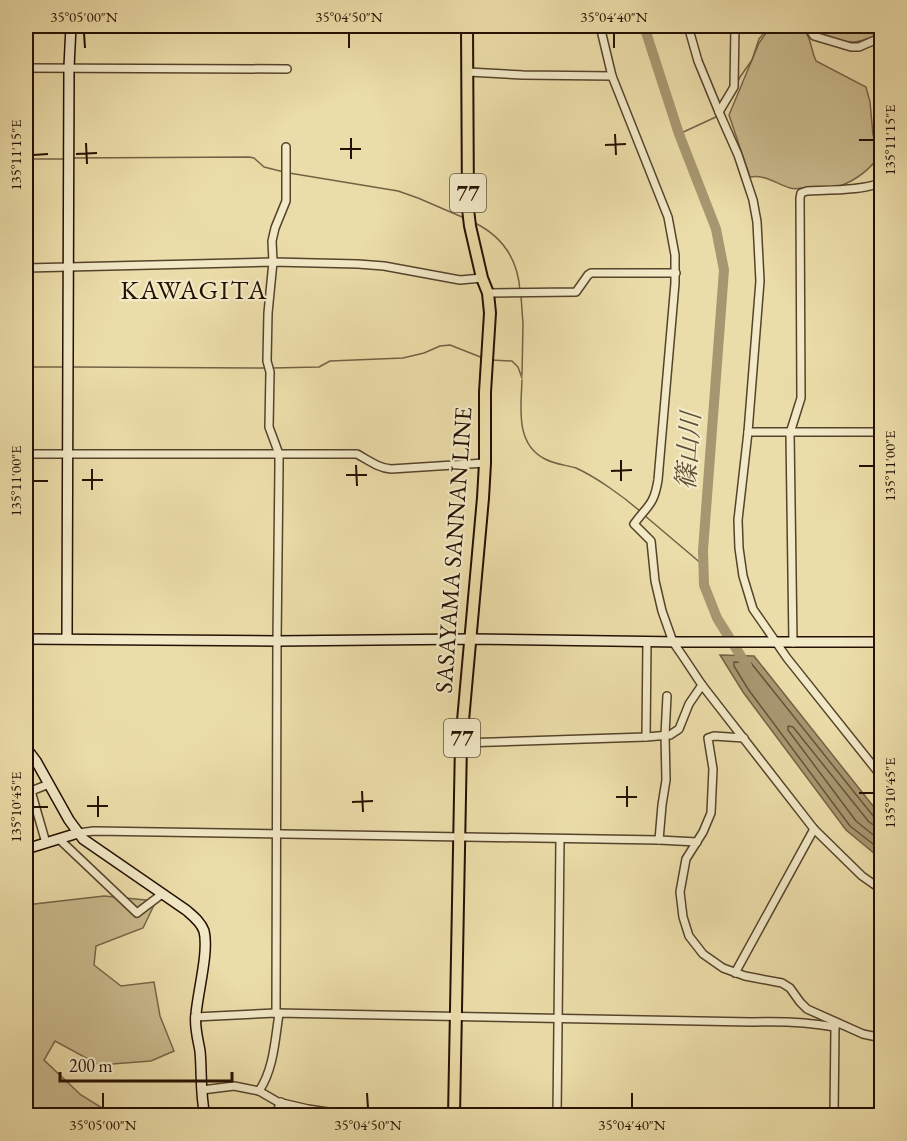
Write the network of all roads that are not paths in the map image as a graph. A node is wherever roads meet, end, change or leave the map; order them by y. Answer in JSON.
{"nodes":[{"id":1,"x":71,"y":26,"type":"edge"},
{"id":2,"x":467,"y":26,"type":"edge"},
{"id":3,"x":600,"y":26,"type":"edge"},
{"id":4,"x":688,"y":26,"type":"edge"},
{"id":5,"x":735,"y":26,"type":"edge"},
{"id":6,"x":807,"y":26,"type":"edge"},
{"id":7,"x":882,"y":37,"type":"edge"},
{"id":8,"x":69,"y":67,"type":"junction"},
{"id":9,"x":26,"y":68,"type":"edge"},
{"id":10,"x":287,"y":69,"type":"dead end"},
{"id":11,"x":468,"y":72,"type":"junction"},
{"id":12,"x":612,"y":76,"type":"junction"},
{"id":13,"x":719,"y":112,"type":"junction"},
{"id":14,"x":286,"y":147,"type":"dead end"},
{"id":15,"x":882,"y":182,"type":"edge"},
{"id":16,"x":273,"y":262,"type":"junction"},
{"id":17,"x":69,"y":267,"type":"junction"},
{"id":18,"x":26,"y":268,"type":"edge"},
{"id":19,"x":676,"y":273,"type":"junction"},
{"id":20,"x":482,"y":278,"type":"junction"},
{"id":21,"x":488,"y":293,"type":"junction"},
{"id":22,"x":748,"y":432,"type":"junction"},
{"id":23,"x":882,"y":432,"type":"edge"},
{"id":24,"x":790,"y":433,"type":"junction"},
{"id":25,"x":26,"y":454,"type":"edge"},
{"id":26,"x":68,"y":454,"type":"junction"},
{"id":27,"x":279,"y":454,"type":"junction"},
{"id":28,"x":485,"y":463,"type":"junction"},
{"id":29,"x":26,"y":639,"type":"edge"},
{"id":30,"x":68,"y":639,"type":"junction"},
{"id":31,"x":470,"y":639,"type":"junction"},
{"id":32,"x":277,"y":641,"type":"junction"},
{"id":33,"x":647,"y":642,"type":"junction"},
{"id":34,"x":676,"y":642,"type":"junction"},
{"id":35,"x":882,"y":642,"type":"edge"},
{"id":36,"x":775,"y":643,"type":"junction"},
{"id":37,"x":793,"y":643,"type":"junction"},
{"id":38,"x":702,"y":685,"type":"junction"},
{"id":39,"x":667,"y":696,"type":"dead end"},
{"id":40,"x":665,"y":735,"type":"junction"},
{"id":41,"x":646,"y":737,"type":"junction"},
{"id":42,"x":744,"y":738,"type":"junction"},
{"id":43,"x":461,"y":743,"type":"junction"},
{"id":44,"x":28,"y":751,"type":"edge"},
{"id":45,"x":882,"y":777,"type":"edge"},
{"id":46,"x":49,"y":784,"type":"junction"},
{"id":47,"x":28,"y":792,"type":"edge"},
{"id":48,"x":814,"y":829,"type":"junction"},
{"id":49,"x":78,"y":833,"type":"junction"},
{"id":50,"x":277,"y":835,"type":"junction"},
{"id":51,"x":459,"y":837,"type":"junction"},
{"id":52,"x":59,"y":839,"type":"junction"},
{"id":53,"x":560,"y":840,"type":"junction"},
{"id":54,"x":659,"y":840,"type":"junction"},
{"id":55,"x":697,"y":842,"type":"junction"},
{"id":56,"x":46,"y":843,"type":"junction"},
{"id":57,"x":26,"y":848,"type":"edge"},
{"id":58,"x":882,"y":890,"type":"edge"},
{"id":59,"x":162,"y":894,"type":"junction"},
{"id":60,"x":735,"y":973,"type":"junction"},
{"id":61,"x":278,"y":1014,"type":"junction"},
{"id":62,"x":455,"y":1016,"type":"junction"},
{"id":63,"x":195,"y":1017,"type":"junction"},
{"id":64,"x":558,"y":1018,"type":"junction"},
{"id":65,"x":836,"y":1025,"type":"junction"},
{"id":66,"x":882,"y":1038,"type":"edge"},
{"id":67,"x":202,"y":1090,"type":"junction"},
{"id":68,"x":259,"y":1091,"type":"junction"},
{"id":69,"x":281,"y":1102,"type":"junction"},
{"id":70,"x":882,"y":1113,"type":"edge"},
{"id":71,"x":834,"y":1114,"type":"edge"},
{"id":72,"x":205,"y":1116,"type":"edge"},
{"id":73,"x":275,"y":1116,"type":"edge"},
{"id":74,"x":390,"y":1116,"type":"edge"},
{"id":75,"x":454,"y":1116,"type":"edge"},
{"id":76,"x":557,"y":1116,"type":"edge"}],
"edges":[{"from":1,"to":8,"type":"street"},
{"from":2,"to":11,"type":"main road","name":"SASAYAMA SANNAN LINE","number":"77"},
{"from":3,"to":12,"type":"street"},
{"from":4,"to":13,"type":"street"},
{"from":5,"to":13,"type":"street"},
{"from":6,"to":7,"type":"street"},
{"from":8,"to":9,"type":"street"},
{"from":8,"to":10,"type":"street"},
{"from":8,"to":17,"type":"street"},
{"from":11,"to":12,"type":"street"},
{"from":11,"to":20,"type":"main road","name":"SASAYAMA SANNAN LINE","number":"77"},
{"from":12,"to":19,"type":"street"},
{"from":13,"to":22,"type":"street"},
{"from":14,"to":16,"type":"street"},
{"from":15,"to":24,"type":"street"},
{"from":16,"to":17,"type":"street"},
{"from":16,"to":20,"type":"street"},
{"from":16,"to":27,"type":"street"},
{"from":17,"to":18,"type":"street"},
{"from":17,"to":26,"type":"street"},
{"from":19,"to":21,"type":"street"},
{"from":19,"to":34,"type":"street"},
{"from":20,"to":21,"type":"main road","name":"SASAYAMA SANNAN LINE","number":"77"},
{"from":21,"to":28,"type":"main road","name":"SASAYAMA SANNAN LINE","number":"77"},
{"from":22,"to":24,"type":"street"},
{"from":22,"to":36,"type":"street"},
{"from":23,"to":24,"type":"street"},
{"from":24,"to":37,"type":"street"},
{"from":25,"to":26,"type":"street"},
{"from":26,"to":27,"type":"street"},
{"from":26,"to":30,"type":"street"},
{"from":27,"to":28,"type":"street"},
{"from":27,"to":32,"type":"street"},
{"from":28,"to":31,"type":"main road","name":"SASAYAMA SANNAN LINE","number":"77"},
{"from":29,"to":30,"type":"street"},
{"from":30,"to":32,"type":"street"},
{"from":31,"to":32,"type":"street"},
{"from":31,"to":33,"type":"street"},
{"from":31,"to":43,"type":"main road","name":"SASAYAMA SANNAN LINE","number":"77"},
{"from":32,"to":50,"type":"street"},
{"from":33,"to":34,"type":"street"},
{"from":33,"to":41,"type":"street"},
{"from":34,"to":36,"type":"street"},
{"from":34,"to":38,"type":"street"},
{"from":35,"to":37,"type":"street"},
{"from":36,"to":37,"type":"street"},
{"from":36,"to":45,"type":"street"},
{"from":38,"to":40,"type":"street"},
{"from":38,"to":42,"type":"street"},
{"from":39,"to":40,"type":"street"},
{"from":40,"to":41,"type":"street"},
{"from":40,"to":54,"type":"street"},
{"from":41,"to":43,"type":"street"},
{"from":42,"to":48,"type":"street"},
{"from":42,"to":55,"type":"street"},
{"from":43,"to":51,"type":"main road","name":"SASAYAMA SANNAN LINE","number":"77"},
{"from":44,"to":46,"type":"street"},
{"from":46,"to":47,"type":"street"},
{"from":46,"to":49,"type":"street"},
{"from":47,"to":56,"type":"street"},
{"from":48,"to":58,"type":"street"},
{"from":48,"to":60,"type":"street"},
{"from":49,"to":50,"type":"street"},
{"from":49,"to":52,"type":"street"},
{"from":49,"to":59,"type":"street"},
{"from":50,"to":51,"type":"street"},
{"from":50,"to":61,"type":"street"},
{"from":51,"to":53,"type":"street"},
{"from":51,"to":62,"type":"main road","name":"SASAYAMA SANNAN LINE","number":"77"},
{"from":52,"to":56,"type":"street"},
{"from":52,"to":59,"type":"street"},
{"from":53,"to":54,"type":"street"},
{"from":53,"to":64,"type":"street"},
{"from":54,"to":55,"type":"street"},
{"from":55,"to":60,"type":"street"},
{"from":56,"to":57,"type":"street"},
{"from":59,"to":63,"type":"street"},
{"from":60,"to":65,"type":"street"},
{"from":61,"to":62,"type":"street"},
{"from":61,"to":63,"type":"street"},
{"from":61,"to":68,"type":"street"},
{"from":62,"to":64,"type":"street"},
{"from":62,"to":75,"type":"main road","name":"SASAYAMA SANNAN LINE","number":"77"},
{"from":63,"to":67,"type":"street"},
{"from":64,"to":65,"type":"street"},
{"from":64,"to":76,"type":"street"},
{"from":65,"to":66,"type":"street"},
{"from":65,"to":71,"type":"street"},
{"from":67,"to":68,"type":"street"},
{"from":67,"to":72,"type":"street"},
{"from":68,"to":69,"type":"street"},
{"from":69,"to":73,"type":"street"},
{"from":69,"to":74,"type":"street"},
{"from":70,"to":71,"type":"street"}]}
